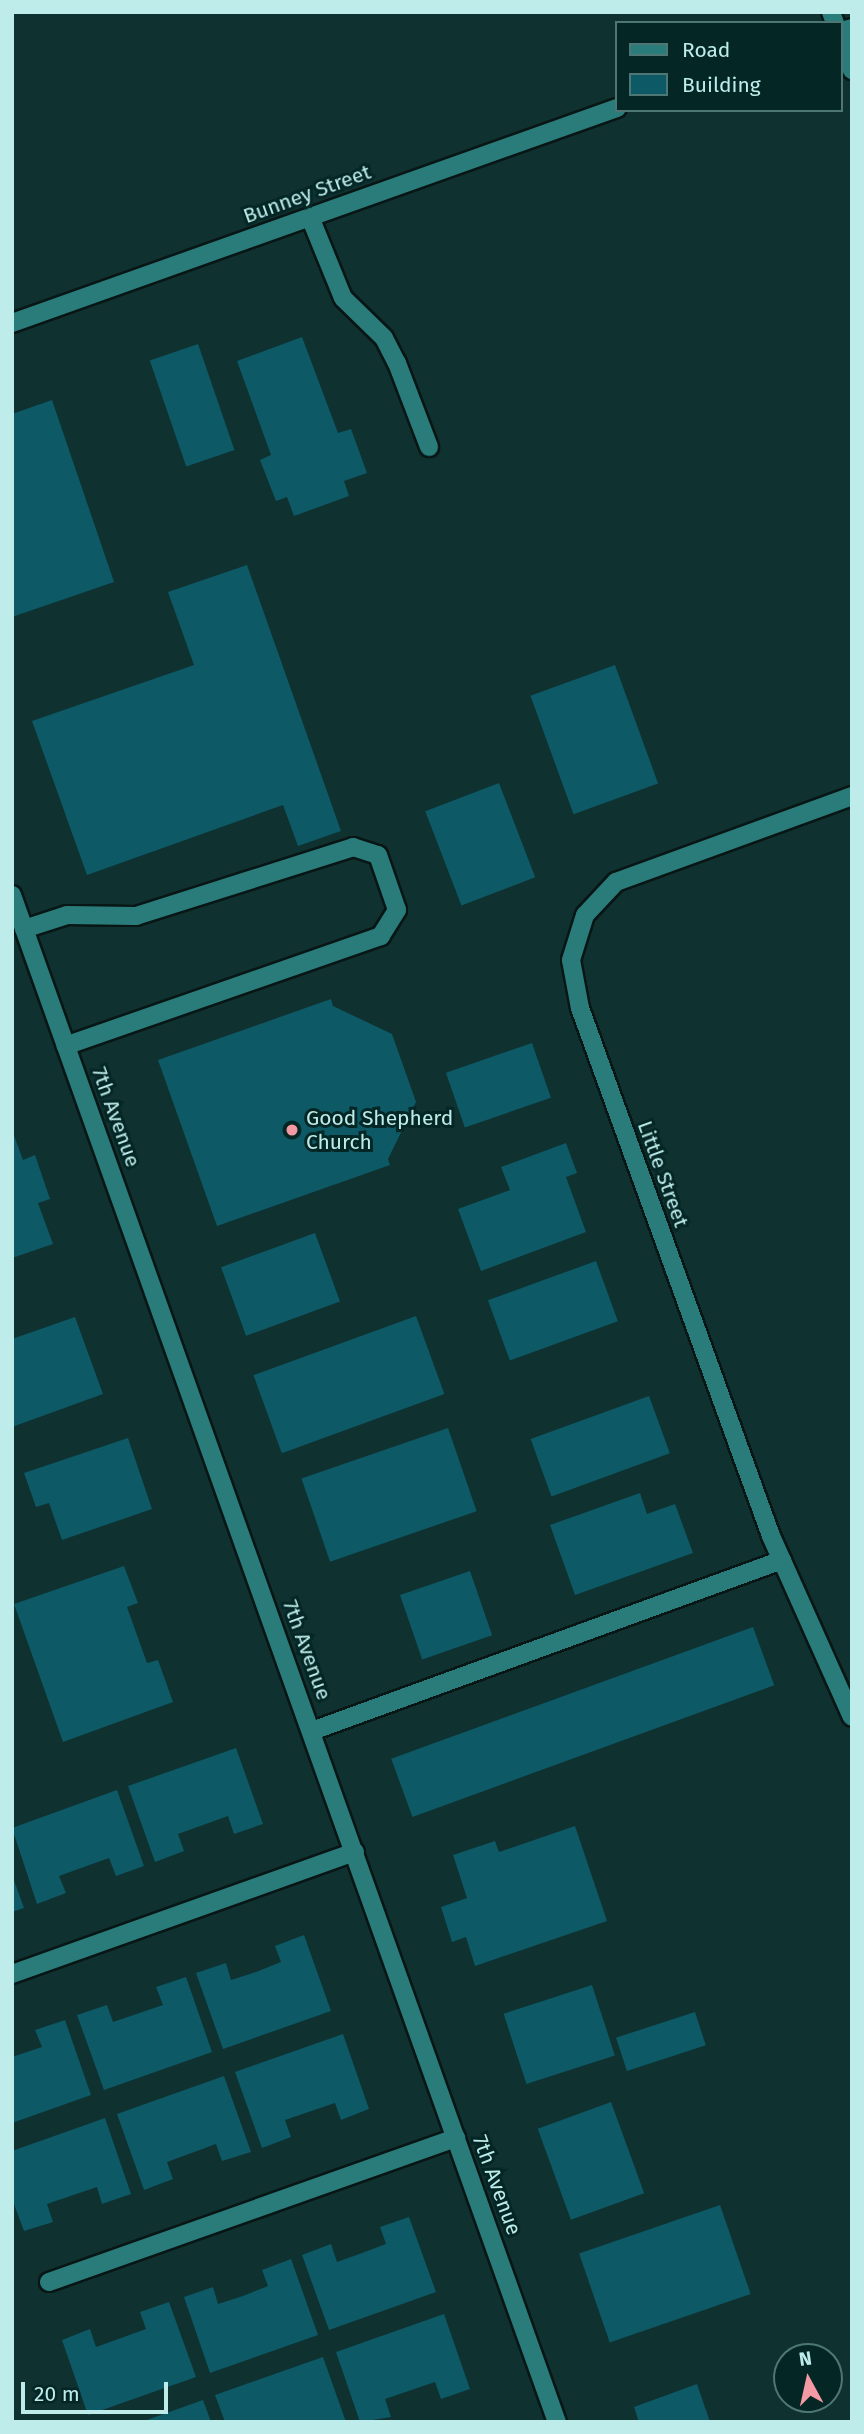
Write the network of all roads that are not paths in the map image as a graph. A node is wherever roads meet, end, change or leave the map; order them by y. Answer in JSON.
{"nodes":[{"id":1,"x":843,"y":45,"type":"edge"},
{"id":2,"x":852,"y":70,"type":"edge"},
{"id":3,"x":616,"y":108,"type":"edge"},
{"id":4,"x":310,"y":217,"type":"junction"},
{"id":5,"x":12,"y":323,"type":"edge"},
{"id":6,"x":429,"y":447,"type":"dead end"},
{"id":7,"x":852,"y":796,"type":"edge"},
{"id":8,"x":12,"y":895,"type":"edge"},
{"id":9,"x":24,"y":929,"type":"junction"},
{"id":10,"x":66,"y":1046,"type":"junction"},
{"id":11,"x":782,"y":1560,"type":"junction"},
{"id":12,"x":852,"y":1717,"type":"edge"},
{"id":13,"x":312,"y":1731,"type":"junction"},
{"id":14,"x":355,"y":1852,"type":"junction"},
{"id":15,"x":12,"y":1974,"type":"edge"},
{"id":16,"x":456,"y":2138,"type":"junction"},
{"id":17,"x":49,"y":2281,"type":"dead end"},
{"id":18,"x":555,"y":2421,"type":"edge"}],
"edges":[{"from":1,"to":2,"type":"street"},
{"from":3,"to":4,"type":"street","name":"Bunney Street"},
{"from":4,"to":5,"type":"street","name":"Bunney Street"},
{"from":4,"to":6,"type":"street"},
{"from":7,"to":11,"type":"street","name":"Little Street"},
{"from":8,"to":9,"type":"street","name":"7th Avenue"},
{"from":9,"to":10,"type":"street","name":"7th Avenue"},
{"from":9,"to":10,"type":"street"},
{"from":10,"to":13,"type":"street","name":"7th Avenue"},
{"from":11,"to":12,"type":"street","name":"Little Street"},
{"from":11,"to":13,"type":"street"},
{"from":13,"to":14,"type":"street","name":"7th Avenue"},
{"from":14,"to":15,"type":"street"},
{"from":14,"to":16,"type":"street","name":"7th Avenue"},
{"from":16,"to":17,"type":"street"},
{"from":16,"to":18,"type":"street","name":"7th Avenue"}]}
